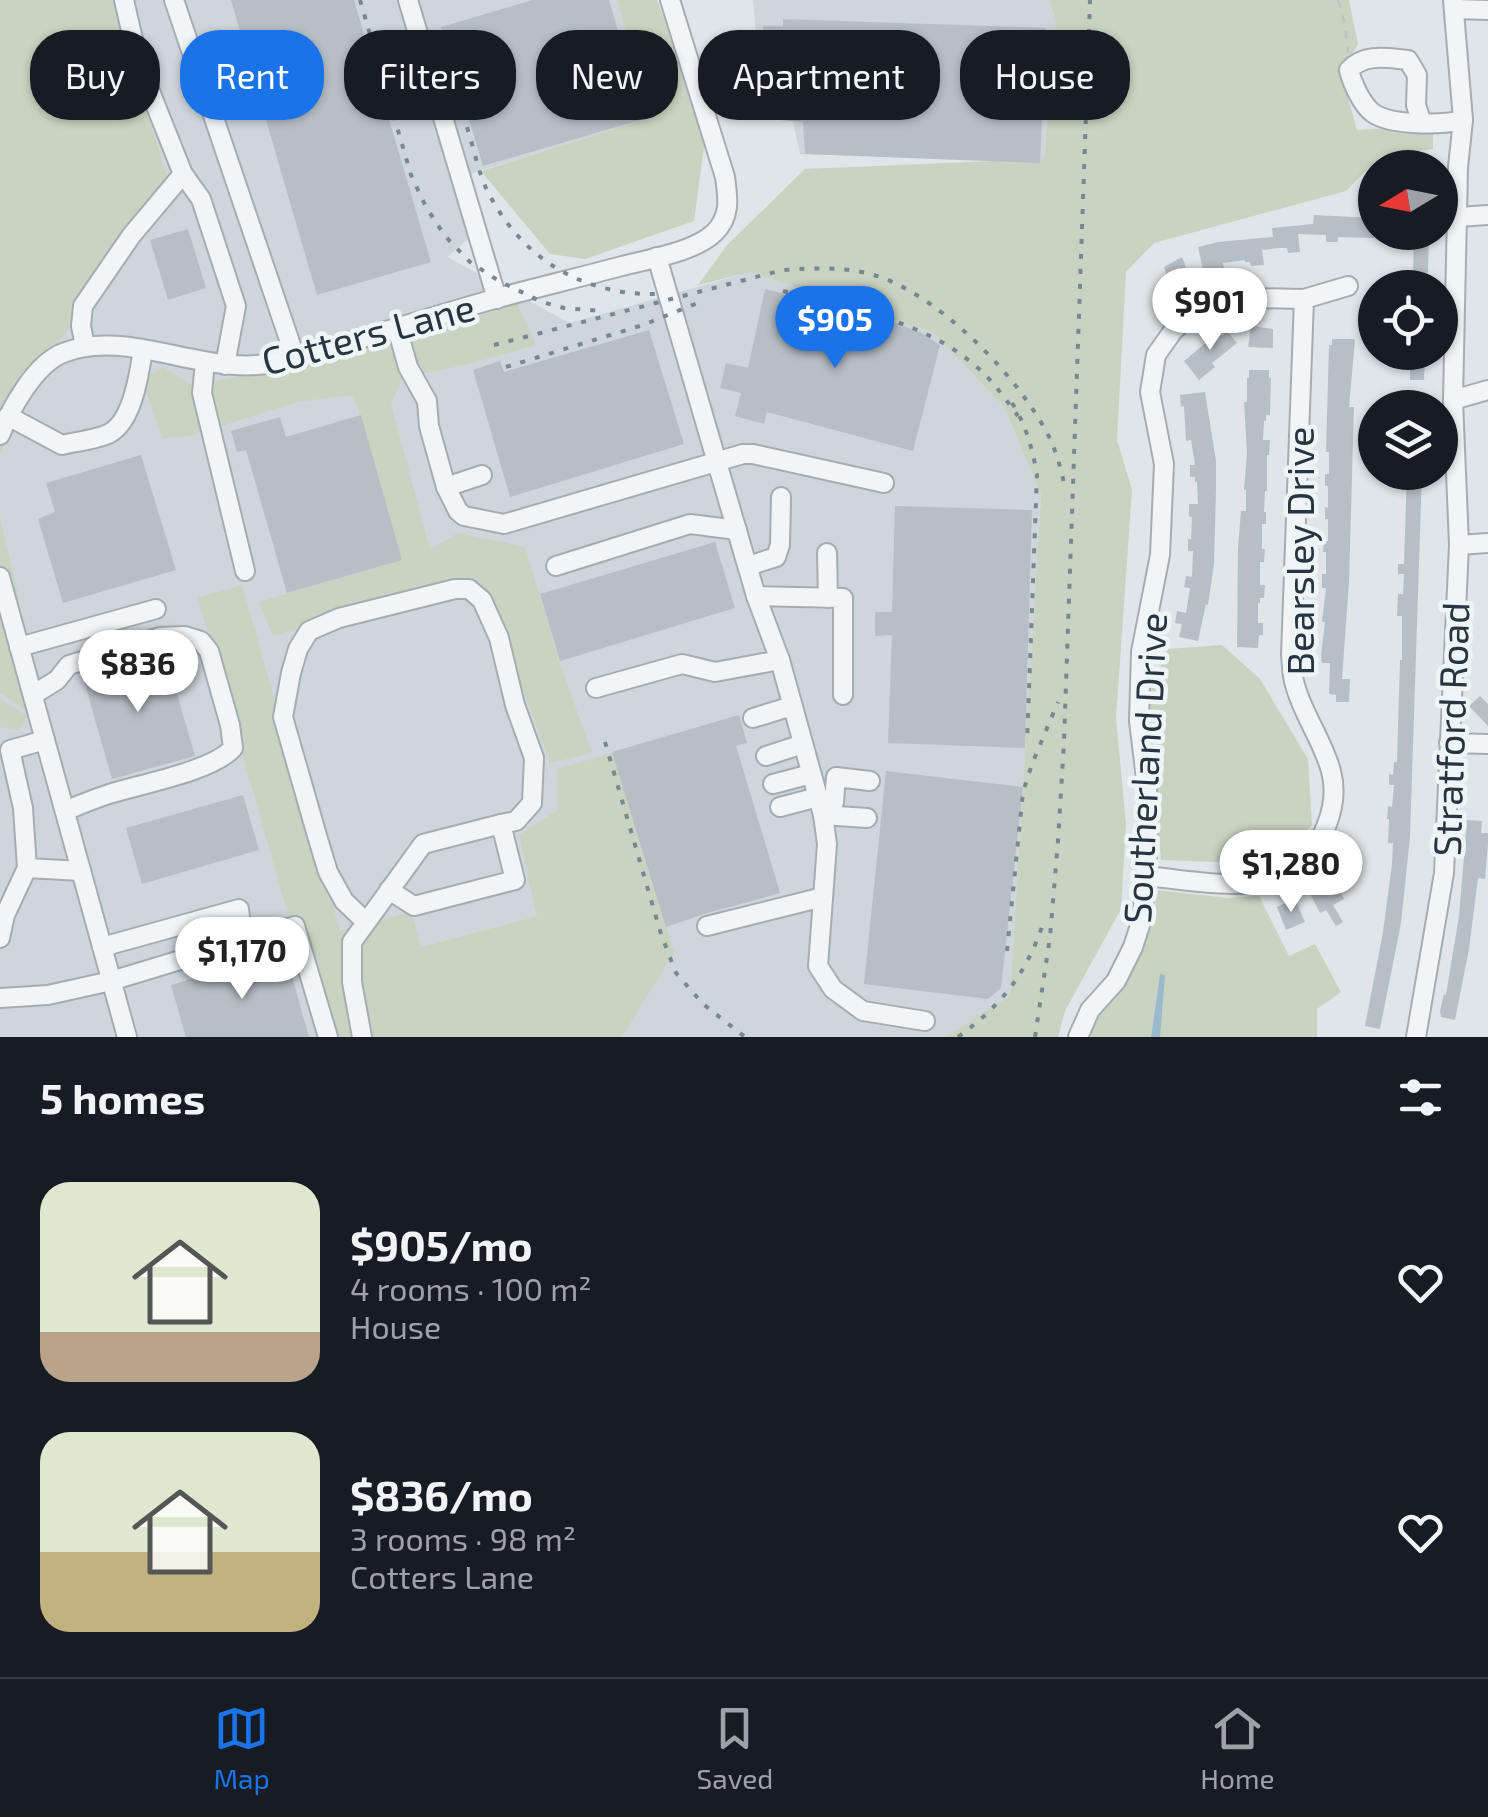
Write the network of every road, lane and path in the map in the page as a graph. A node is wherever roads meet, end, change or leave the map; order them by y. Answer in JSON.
{"nodes":[{"id":1,"x":124,"y":0,"type":"edge"},
{"id":2,"x":174,"y":0,"type":"edge"},
{"id":3,"x":408,"y":0,"type":"edge"},
{"id":4,"x":670,"y":0,"type":"edge"},
{"id":5,"x":1338,"y":0,"type":"edge"},
{"id":6,"x":1454,"y":4,"type":"edge"},
{"id":7,"x":1488,"y":10,"type":"edge"},
{"id":8,"x":1349,"y":58,"type":"dead end"},
{"id":9,"x":1463,"y":120,"type":"junction"},
{"id":10,"x":1422,"y":123,"type":"junction"},
{"id":11,"x":1458,"y":168,"type":"edge"},
{"id":12,"x":183,"y":174,"type":"junction"},
{"id":13,"x":1488,"y":215,"type":"edge"},
{"id":14,"x":1458,"y":217,"type":"edge"},
{"id":15,"x":1457,"y":250,"type":"edge"},
{"id":16,"x":657,"y":257,"type":"junction"},
{"id":17,"x":1348,"y":286,"type":"dead end"},
{"id":18,"x":497,"y":299,"type":"junction"},
{"id":19,"x":1304,"y":299,"type":"junction"},
{"id":20,"x":397,"y":328,"type":"junction"},
{"id":21,"x":85,"y":346,"type":"junction"},
{"id":22,"x":143,"y":350,"type":"junction"},
{"id":23,"x":295,"y":357,"type":"junction"},
{"id":24,"x":205,"y":362,"type":"junction"},
{"id":25,"x":226,"y":365,"type":"junction"},
{"id":26,"x":1453,"y":390,"type":"edge"},
{"id":27,"x":1488,"y":390,"type":"edge"},
{"id":28,"x":1458,"y":399,"type":"edge"},
{"id":29,"x":8,"y":416,"type":"junction"},
{"id":30,"x":0,"y":435,"type":"edge"},
{"id":31,"x":717,"y":462,"type":"junction"},
{"id":32,"x":482,"y":475,"type":"dead end"},
{"id":33,"x":884,"y":484,"type":"dead end"},
{"id":34,"x":446,"y":486,"type":"junction"},
{"id":35,"x":1457,"y":490,"type":"edge"},
{"id":36,"x":781,"y":497,"type":"dead end"},
{"id":37,"x":737,"y":530,"type":"junction"},
{"id":38,"x":1488,"y":543,"type":"edge"},
{"id":39,"x":1459,"y":545,"type":"junction"},
{"id":40,"x":827,"y":553,"type":"dead end"},
{"id":41,"x":556,"y":566,"type":"dead end"},
{"id":42,"x":748,"y":566,"type":"junction"},
{"id":43,"x":245,"y":571,"type":"dead end"},
{"id":44,"x":0,"y":577,"type":"edge"},
{"id":45,"x":756,"y":596,"type":"junction"},
{"id":46,"x":828,"y":598,"type":"junction"},
{"id":47,"x":156,"y":609,"type":"dead end"},
{"id":48,"x":19,"y":646,"type":"junction"},
{"id":49,"x":780,"y":660,"type":"junction"},
{"id":50,"x":596,"y":688,"type":"dead end"},
{"id":51,"x":32,"y":695,"type":"junction"},
{"id":52,"x":843,"y":695,"type":"dead end"},
{"id":53,"x":792,"y":706,"type":"junction"},
{"id":54,"x":753,"y":718,"type":"dead end"},
{"id":55,"x":45,"y":740,"type":"junction"},
{"id":56,"x":803,"y":744,"type":"junction"},
{"id":57,"x":1449,"y":744,"type":"junction"},
{"id":58,"x":1488,"y":744,"type":"edge"},
{"id":59,"x":5,"y":748,"type":"edge"},
{"id":60,"x":766,"y":756,"type":"dead end"},
{"id":61,"x":811,"y":774,"type":"junction"},
{"id":62,"x":8,"y":779,"type":"edge"},
{"id":63,"x":870,"y":780,"type":"dead end"},
{"id":64,"x":773,"y":784,"type":"dead end"},
{"id":65,"x":820,"y":805,"type":"junction"},
{"id":66,"x":780,"y":807,"type":"dead end"},
{"id":67,"x":64,"y":812,"type":"junction"},
{"id":68,"x":867,"y":818,"type":"dead end"},
{"id":69,"x":501,"y":824,"type":"junction"},
{"id":70,"x":27,"y":868,"type":"junction"},
{"id":71,"x":81,"y":871,"type":"junction"},
{"id":72,"x":1145,"y":876,"type":"junction"},
{"id":73,"x":389,"y":890,"type":"junction"},
{"id":74,"x":823,"y":897,"type":"junction"},
{"id":75,"x":366,"y":922,"type":"junction"},
{"id":76,"x":707,"y":926,"type":"dead end"},
{"id":77,"x":0,"y":938,"type":"edge"},
{"id":78,"x":243,"y":941,"type":"junction"},
{"id":79,"x":102,"y":946,"type":"junction"},
{"id":80,"x":112,"y":981,"type":"junction"},
{"id":81,"x":0,"y":998,"type":"edge"},
{"id":82,"x":925,"y":1021,"type":"dead end"},
{"id":83,"x":127,"y":1037,"type":"edge"},
{"id":84,"x":328,"y":1037,"type":"edge"},
{"id":85,"x":362,"y":1037,"type":"edge"},
{"id":86,"x":1078,"y":1037,"type":"edge"},
{"id":87,"x":1416,"y":1037,"type":"edge"}],
"edges":[{"from":1,"to":12,"type":"street"},
{"from":2,"to":23,"type":"street"},
{"from":3,"to":18,"type":"street"},
{"from":4,"to":16,"type":"street","name":"Cotters Lane"},
{"from":5,"to":8,"type":"path"},
{"from":6,"to":7,"type":"street"},
{"from":6,"to":9,"type":"street","name":"Stratford Road"},
{"from":9,"to":10,"type":"street"},
{"from":9,"to":11,"type":"street","name":"Stratford Road"},
{"from":10,"to":10,"type":"street"},
{"from":12,"to":21,"type":"street"},
{"from":12,"to":25,"type":"street"},
{"from":13,"to":14,"type":"street"},
{"from":15,"to":26,"type":"street","name":"Stratford Road"},
{"from":16,"to":18,"type":"street","name":"Cotters Lane"},
{"from":16,"to":31,"type":"street"},
{"from":17,"to":19,"type":"street","name":"Southerland Drive"},
{"from":18,"to":20,"type":"street","name":"Cotters Lane"},
{"from":19,"to":72,"type":"street","name":"Southerland Drive"},
{"from":19,"to":72,"type":"street","name":"Bearsley Drive"},
{"from":20,"to":23,"type":"street","name":"Cotters Lane"},
{"from":20,"to":34,"type":"street"},
{"from":21,"to":22,"type":"street","name":"Cotters Lane"},
{"from":21,"to":29,"type":"street"},
{"from":22,"to":24,"type":"street","name":"Cotters Lane"},
{"from":22,"to":29,"type":"street"},
{"from":23,"to":25,"type":"street","name":"Cotters Lane"},
{"from":24,"to":25,"type":"street","name":"Cotters Lane"},
{"from":24,"to":43,"type":"street"},
{"from":27,"to":28,"type":"street"},
{"from":29,"to":30,"type":"street"},
{"from":31,"to":33,"type":"street"},
{"from":31,"to":34,"type":"street"},
{"from":31,"to":37,"type":"street"},
{"from":32,"to":34,"type":"street"},
{"from":35,"to":39,"type":"street","name":"Stratford Road"},
{"from":36,"to":42,"type":"street"},
{"from":37,"to":41,"type":"street"},
{"from":37,"to":42,"type":"street"},
{"from":38,"to":39,"type":"street"},
{"from":39,"to":57,"type":"street","name":"Stratford Road"},
{"from":40,"to":46,"type":"street"},
{"from":42,"to":45,"type":"street"},
{"from":44,"to":48,"type":"street"},
{"from":45,"to":46,"type":"street"},
{"from":45,"to":49,"type":"street"},
{"from":46,"to":52,"type":"street"},
{"from":47,"to":48,"type":"street"},
{"from":48,"to":51,"type":"street"},
{"from":49,"to":50,"type":"street"},
{"from":49,"to":53,"type":"street"},
{"from":51,"to":55,"type":"street"},
{"from":51,"to":67,"type":"street"},
{"from":53,"to":54,"type":"street"},
{"from":53,"to":56,"type":"street"},
{"from":55,"to":59,"type":"street"},
{"from":55,"to":67,"type":"street"},
{"from":56,"to":60,"type":"street"},
{"from":56,"to":61,"type":"street"},
{"from":57,"to":58,"type":"street"},
{"from":57,"to":87,"type":"street","name":"Stratford Road"},
{"from":59,"to":62,"type":"street"},
{"from":61,"to":64,"type":"street"},
{"from":61,"to":65,"type":"street"},
{"from":62,"to":70,"type":"street"},
{"from":63,"to":65,"type":"street"},
{"from":65,"to":66,"type":"street"},
{"from":65,"to":68,"type":"street"},
{"from":65,"to":74,"type":"street"},
{"from":67,"to":71,"type":"street"},
{"from":69,"to":73,"type":"street"},
{"from":69,"to":73,"type":"street"},
{"from":69,"to":75,"type":"street"},
{"from":70,"to":71,"type":"street"},
{"from":70,"to":77,"type":"street"},
{"from":71,"to":79,"type":"street"},
{"from":72,"to":86,"type":"street","name":"Southerland Drive"},
{"from":73,"to":75,"type":"street"},
{"from":74,"to":76,"type":"street"},
{"from":74,"to":82,"type":"street"},
{"from":75,"to":85,"type":"street"},
{"from":78,"to":79,"type":"street"},
{"from":78,"to":80,"type":"street"},
{"from":78,"to":84,"type":"street"},
{"from":79,"to":80,"type":"street"},
{"from":80,"to":81,"type":"street"},
{"from":80,"to":83,"type":"street"}]}
